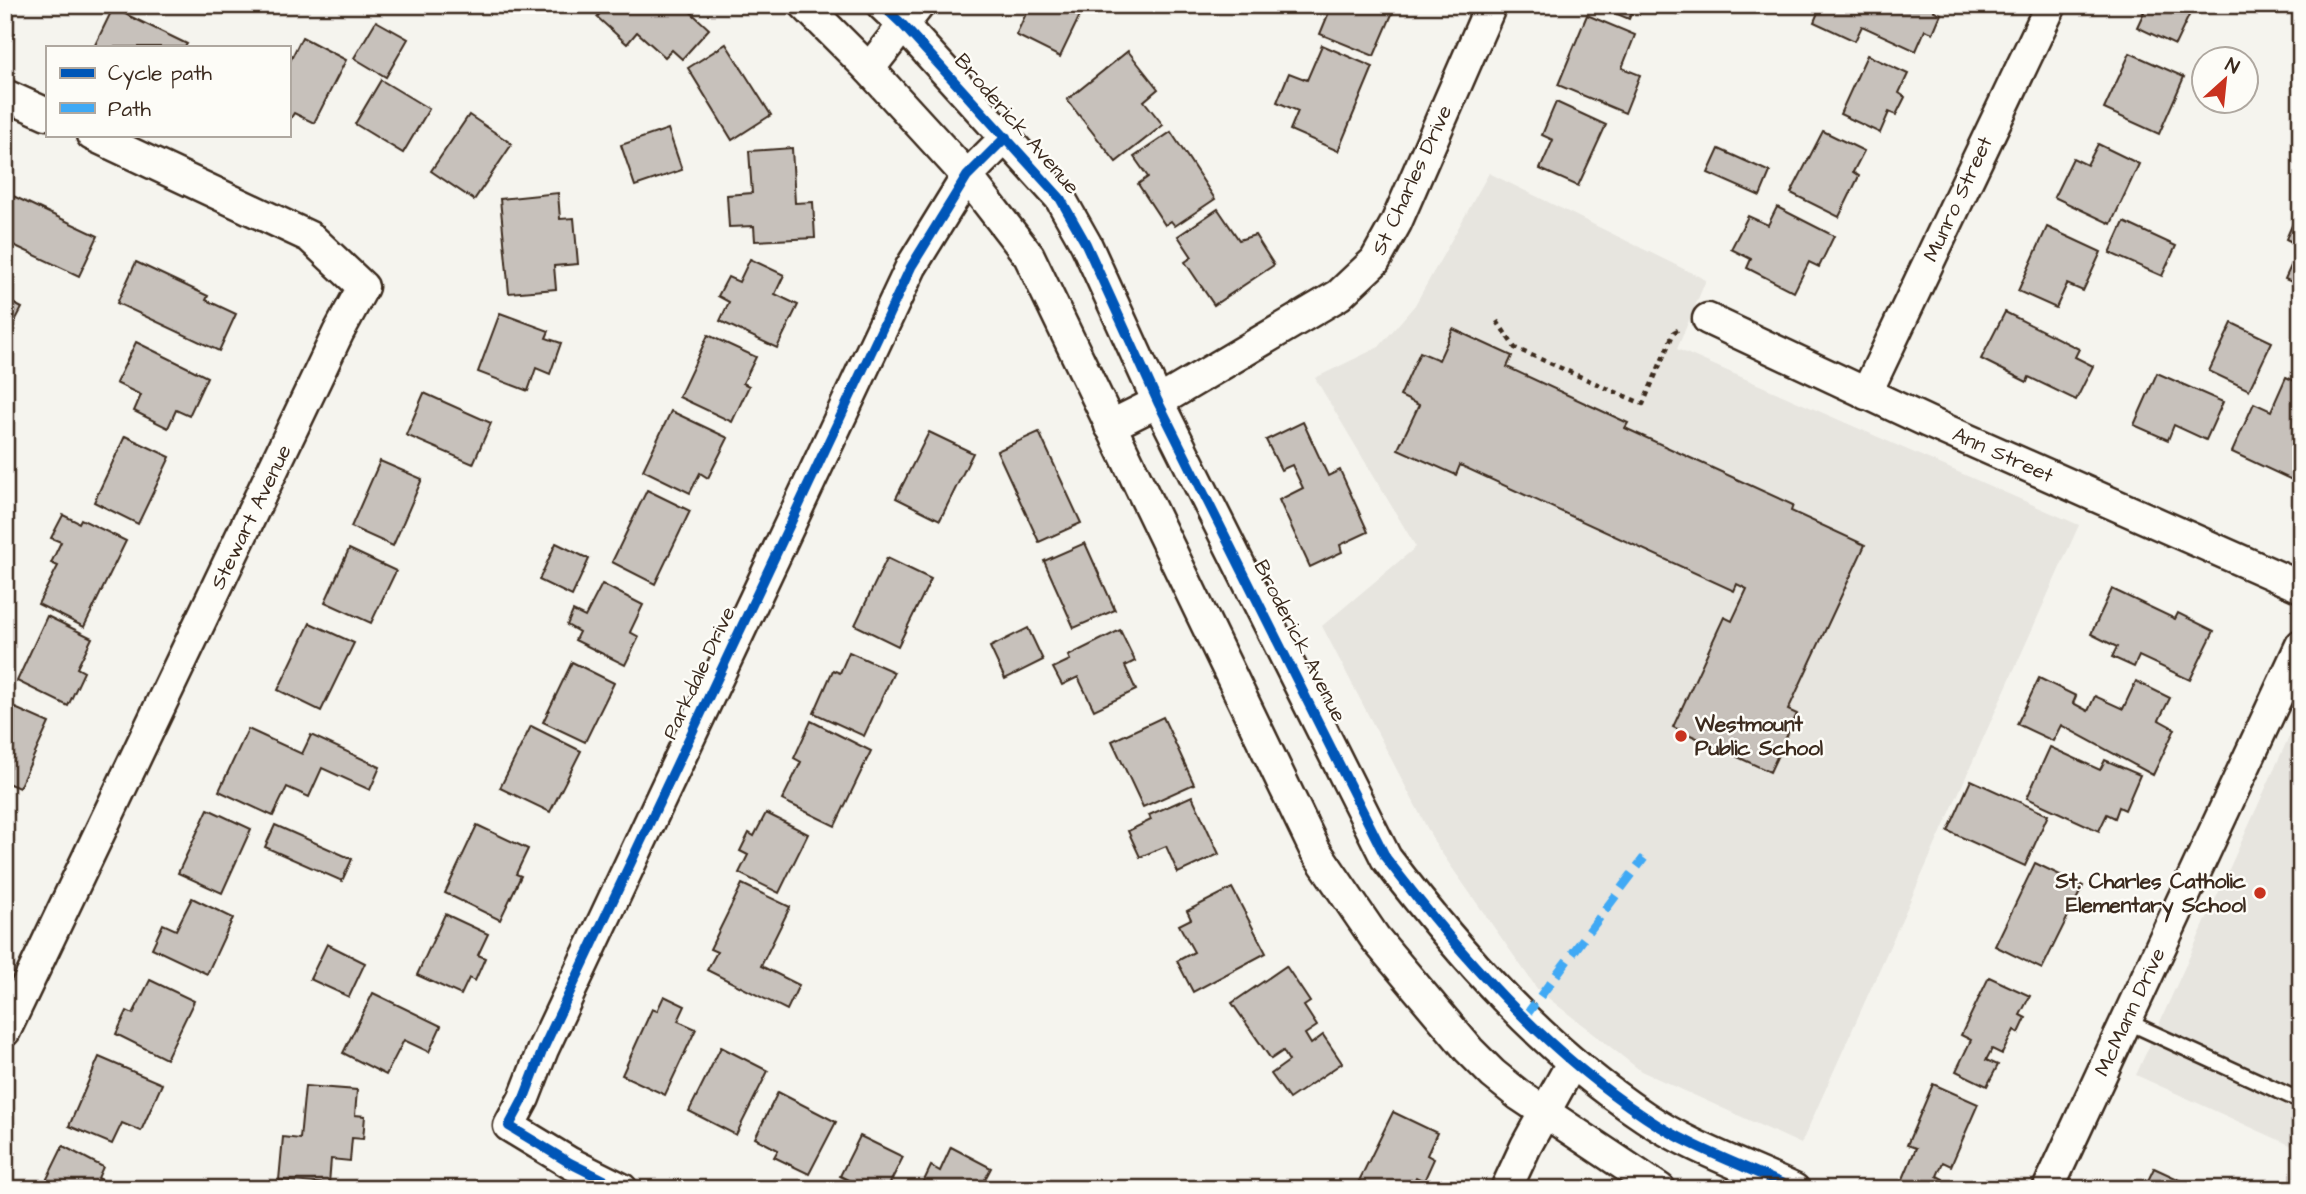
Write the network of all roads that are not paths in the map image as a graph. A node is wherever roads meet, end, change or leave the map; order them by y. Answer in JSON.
{"nodes":[{"id":1,"x":806,"y":5,"type":"edge"},
{"id":2,"x":1491,"y":5,"type":"edge"},
{"id":3,"x":2051,"y":5,"type":"edge"},
{"id":4,"x":902,"y":12,"type":"edge"},
{"id":5,"x":869,"y":69,"type":"junction"},
{"id":6,"x":5,"y":95,"type":"edge"},
{"id":7,"x":46,"y":114,"type":"edge"},
{"id":8,"x":94,"y":136,"type":"edge"},
{"id":9,"x":1006,"y":138,"type":"junction"},
{"id":10,"x":967,"y":176,"type":"junction"},
{"id":11,"x":1707,"y":319,"type":"road end"},
{"id":12,"x":1866,"y":394,"type":"junction"},
{"id":13,"x":1158,"y":402,"type":"junction"},
{"id":14,"x":1110,"y":426,"type":"junction"},
{"id":15,"x":2301,"y":587,"type":"edge"},
{"id":16,"x":2301,"y":645,"type":"edge"},
{"id":17,"x":2126,"y":1021,"type":"junction"},
{"id":18,"x":5,"y":1031,"type":"edge"},
{"id":19,"x":1572,"y":1063,"type":"junction"},
{"id":20,"x":2301,"y":1101,"type":"edge"},
{"id":21,"x":1545,"y":1113,"type":"junction"},
{"id":22,"x":622,"y":1189,"type":"edge"},
{"id":23,"x":1506,"y":1189,"type":"edge"},
{"id":24,"x":1660,"y":1189,"type":"edge"},
{"id":25,"x":1794,"y":1189,"type":"edge"},
{"id":26,"x":2048,"y":1189,"type":"edge"}],
"edges":[{"from":1,"to":5,"type":"street"},
{"from":2,"to":13,"type":"street","name":"St Charles Drive"},
{"from":3,"to":12,"type":"street","name":"Munro Street"},
{"from":4,"to":5,"type":"street"},
{"from":4,"to":9,"type":"street","name":"Broderick Avenue"},
{"from":5,"to":10,"type":"street"},
{"from":6,"to":7,"type":"street"},
{"from":8,"to":18,"type":"street","name":"Stewart Avenue"},
{"from":9,"to":10,"type":"street","name":"Parkdale Drive"},
{"from":9,"to":13,"type":"street","name":"Broderick Avenue"},
{"from":10,"to":14,"type":"street"},
{"from":10,"to":22,"type":"street","name":"Parkdale Drive"},
{"from":11,"to":12,"type":"street","name":"Ann Street"},
{"from":12,"to":15,"type":"street","name":"Ann Street"},
{"from":13,"to":14,"type":"street","name":"St Charles Drive"},
{"from":13,"to":19,"type":"street","name":"Broderick Avenue"},
{"from":14,"to":21,"type":"street"},
{"from":16,"to":17,"type":"street","name":"McMann Drive"},
{"from":17,"to":20,"type":"lane"},
{"from":17,"to":26,"type":"street","name":"McMann Drive"},
{"from":19,"to":21,"type":"street"},
{"from":19,"to":25,"type":"street","name":"Broderick Avenue"},
{"from":21,"to":23,"type":"street"},
{"from":21,"to":24,"type":"street"}]}
